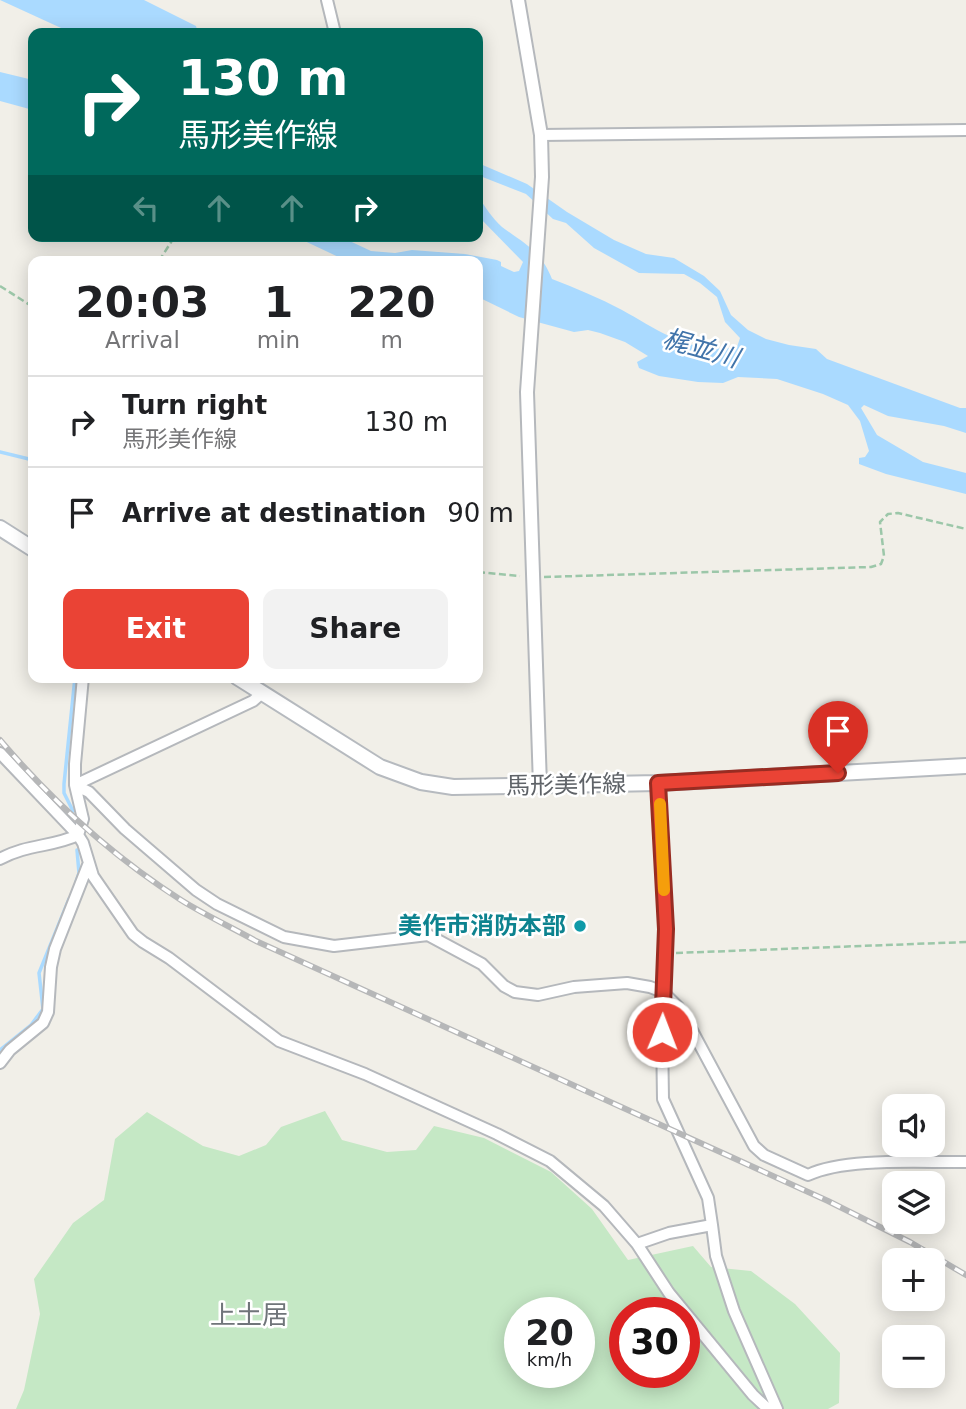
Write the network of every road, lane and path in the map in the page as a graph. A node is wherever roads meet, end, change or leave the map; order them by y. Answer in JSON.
{"nodes":[{"id":1,"x":327,"y":0,"type":"edge"},
{"id":2,"x":518,"y":0,"type":"edge"},
{"id":3,"x":334,"y":28,"type":"edge"},
{"id":4,"x":966,"y":130,"type":"edge"},
{"id":5,"x":541,"y":135,"type":"junction"},
{"id":6,"x":0,"y":286,"type":"edge"},
{"id":7,"x":28,"y":304,"type":"edge"},
{"id":8,"x":0,"y":528,"type":"edge"},
{"id":9,"x":966,"y":529,"type":"edge"},
{"id":10,"x":28,"y":546,"type":"edge"},
{"id":11,"x":483,"y":572,"type":"edge"},
{"id":12,"x":533,"y":577,"type":"junction"},
{"id":13,"x":82,"y":683,"type":"edge"},
{"id":14,"x":246,"y":683,"type":"edge"},
{"id":15,"x":262,"y":693,"type":"junction"},
{"id":16,"x":0,"y":753,"type":"edge"},
{"id":17,"x":966,"y":766,"type":"edge"},
{"id":18,"x":658,"y":783,"type":"junction"},
{"id":19,"x":75,"y":785,"type":"junction"},
{"id":20,"x":540,"y":786,"type":"junction"},
{"id":21,"x":78,"y":835,"type":"junction"},
{"id":22,"x":0,"y":859,"type":"edge"},
{"id":23,"x":88,"y":865,"type":"junction"},
{"id":24,"x":966,"y":942,"type":"edge"},
{"id":25,"x":666,"y":953,"type":"junction"},
{"id":26,"x":663,"y":992,"type":"junction"},
{"id":27,"x":0,"y":1063,"type":"edge"},
{"id":28,"x":966,"y":1162,"type":"edge"},
{"id":29,"x":712,"y":1225,"type":"junction"},
{"id":30,"x":637,"y":1244,"type":"junction"},
{"id":31,"x":768,"y":1409,"type":"edge"},
{"id":32,"x":777,"y":1409,"type":"edge"}],
"edges":[{"from":1,"to":3,"type":"street"},
{"from":2,"to":5,"type":"street"},
{"from":4,"to":5,"type":"street"},
{"from":5,"to":12,"type":"street"},
{"from":6,"to":7,"type":"path"},
{"from":8,"to":10,"type":"main road"},
{"from":9,"to":12,"type":"path"},
{"from":11,"to":12,"type":"path"},
{"from":12,"to":20,"type":"street"},
{"from":13,"to":19,"type":"street"},
{"from":14,"to":15,"type":"main road","name":"馬形美作線"},
{"from":15,"to":19,"type":"street"},
{"from":15,"to":20,"type":"main road","name":"馬形美作線"},
{"from":16,"to":21,"type":"street"},
{"from":17,"to":18,"type":"main road","name":"馬形美作線"},
{"from":18,"to":20,"type":"main road","name":"馬形美作線"},
{"from":18,"to":25,"type":"street"},
{"from":19,"to":21,"type":"street"},
{"from":19,"to":26,"type":"street"},
{"from":21,"to":22,"type":"street"},
{"from":21,"to":23,"type":"street"},
{"from":23,"to":27,"type":"street"},
{"from":23,"to":30,"type":"street"},
{"from":24,"to":25,"type":"path"},
{"from":25,"to":26,"type":"street"},
{"from":26,"to":28,"type":"street"},
{"from":26,"to":29,"type":"street"},
{"from":29,"to":30,"type":"street"},
{"from":29,"to":32,"type":"street"},
{"from":30,"to":31,"type":"street"}]}
